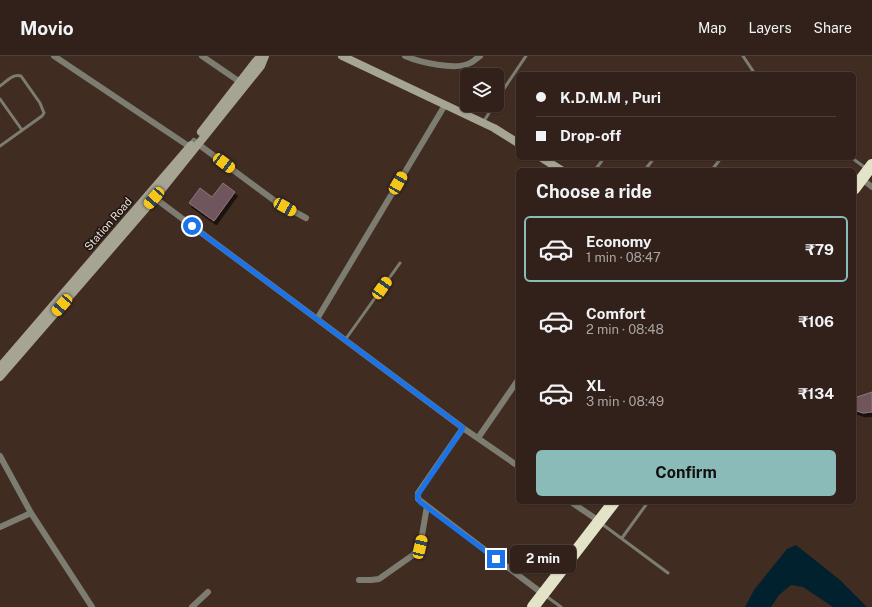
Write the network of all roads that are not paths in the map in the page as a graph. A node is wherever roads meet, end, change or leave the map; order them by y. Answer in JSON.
{"nodes":[{"id":1,"x":54,"y":56,"type":"edge"},
{"id":2,"x":202,"y":56,"type":"edge"},
{"id":3,"x":261,"y":56,"type":"edge"},
{"id":4,"x":265,"y":56,"type":"edge"},
{"id":5,"x":342,"y":56,"type":"edge"},
{"id":6,"x":405,"y":56,"type":"edge"},
{"id":7,"x":480,"y":56,"type":"edge"},
{"id":8,"x":526,"y":56,"type":"edge"},
{"id":9,"x":744,"y":56,"type":"edge"},
{"id":10,"x":64,"y":59,"type":"edge"},
{"id":11,"x":754,"y":72,"type":"edge"},
{"id":12,"x":240,"y":82,"type":"junction"},
{"id":13,"x":0,"y":86,"type":"edge"},
{"id":14,"x":504,"y":89,"type":"edge"},
{"id":15,"x":0,"y":99,"type":"edge"},
{"id":16,"x":445,"y":105,"type":"junction"},
{"id":17,"x":490,"y":112,"type":"edge"},
{"id":18,"x":483,"y":123,"type":"junction"},
{"id":19,"x":22,"y":130,"type":"junction"},
{"id":20,"x":516,"y":142,"type":"edge"},
{"id":21,"x":194,"y":144,"type":"junction"},
{"id":22,"x":0,"y":146,"type":"edge"},
{"id":23,"x":545,"y":160,"type":"edge"},
{"id":24,"x":853,"y":160,"type":"edge"},
{"id":25,"x":558,"y":168,"type":"edge"},
{"id":26,"x":864,"y":176,"type":"edge"},
{"id":27,"x":872,"y":187,"type":"edge"},
{"id":28,"x":152,"y":196,"type":"junction"},
{"id":29,"x":306,"y":218,"type":"dead end"},
{"id":30,"x":400,"y":262,"type":"dead end"},
{"id":31,"x":317,"y":319,"type":"junction"},
{"id":32,"x":345,"y":340,"type":"junction"},
{"id":33,"x":0,"y":367,"type":"edge"},
{"id":34,"x":0,"y":377,"type":"edge"},
{"id":35,"x":516,"y":383,"type":"edge"},
{"id":36,"x":463,"y":428,"type":"junction"},
{"id":37,"x":478,"y":438,"type":"junction"},
{"id":38,"x":0,"y":456,"type":"edge"},
{"id":39,"x":516,"y":465,"type":"edge"},
{"id":40,"x":574,"y":504,"type":"edge"},
{"id":41,"x":612,"y":504,"type":"edge"},
{"id":42,"x":647,"y":504,"type":"edge"},
{"id":43,"x":427,"y":506,"type":"junction"},
{"id":44,"x":31,"y":513,"type":"junction"},
{"id":45,"x":599,"y":521,"type":"junction"},
{"id":46,"x":0,"y":527,"type":"edge"},
{"id":47,"x":622,"y":538,"type":"junction"},
{"id":48,"x":668,"y":573,"type":"dead end"},
{"id":49,"x":359,"y":580,"type":"dead end"},
{"id":50,"x":208,"y":592,"type":"dead end"},
{"id":51,"x":543,"y":594,"type":"junction"},
{"id":52,"x":92,"y":607,"type":"edge"},
{"id":53,"x":192,"y":607,"type":"edge"},
{"id":54,"x":533,"y":607,"type":"edge"},
{"id":55,"x":561,"y":607,"type":"edge"}],
"edges":[{"from":1,"to":10,"type":"street"},
{"from":2,"to":12,"type":"street"},
{"from":3,"to":12,"type":"main road","name":"Station Road"},
{"from":4,"to":21,"type":"main road"},
{"from":5,"to":16,"type":"main road"},
{"from":6,"to":7,"type":"street"},
{"from":8,"to":14,"type":"lane"},
{"from":9,"to":11,"type":"lane"},
{"from":10,"to":21,"type":"street"},
{"from":12,"to":21,"type":"main road","name":"Station Road"},
{"from":13,"to":19,"type":"lane"},
{"from":15,"to":19,"type":"lane"},
{"from":16,"to":18,"type":"main road"},
{"from":16,"to":31,"type":"street"},
{"from":17,"to":18,"type":"lane"},
{"from":18,"to":20,"type":"main road"},
{"from":19,"to":22,"type":"lane"},
{"from":21,"to":28,"type":"main road","name":"Station Road"},
{"from":21,"to":29,"type":"street"},
{"from":23,"to":25,"type":"main road"},
{"from":24,"to":26,"type":"lane"},
{"from":26,"to":27,"type":"street"},
{"from":28,"to":31,"type":"street"},
{"from":28,"to":33,"type":"main road","name":"Station Road"},
{"from":28,"to":34,"type":"main road"},
{"from":30,"to":32,"type":"lane"},
{"from":31,"to":32,"type":"street"},
{"from":32,"to":36,"type":"street"},
{"from":35,"to":37,"type":"street"},
{"from":36,"to":37,"type":"street"},
{"from":36,"to":43,"type":"street"},
{"from":37,"to":39,"type":"street"},
{"from":38,"to":44,"type":"street"},
{"from":40,"to":45,"type":"street"},
{"from":41,"to":45,"type":"highway"},
{"from":42,"to":47,"type":"lane"},
{"from":43,"to":49,"type":"street"},
{"from":43,"to":51,"type":"street"},
{"from":44,"to":46,"type":"street"},
{"from":44,"to":52,"type":"street"},
{"from":45,"to":47,"type":"lane"},
{"from":45,"to":51,"type":"highway"},
{"from":47,"to":48,"type":"lane"},
{"from":50,"to":53,"type":"street"},
{"from":51,"to":54,"type":"highway"},
{"from":51,"to":55,"type":"lane"}]}
